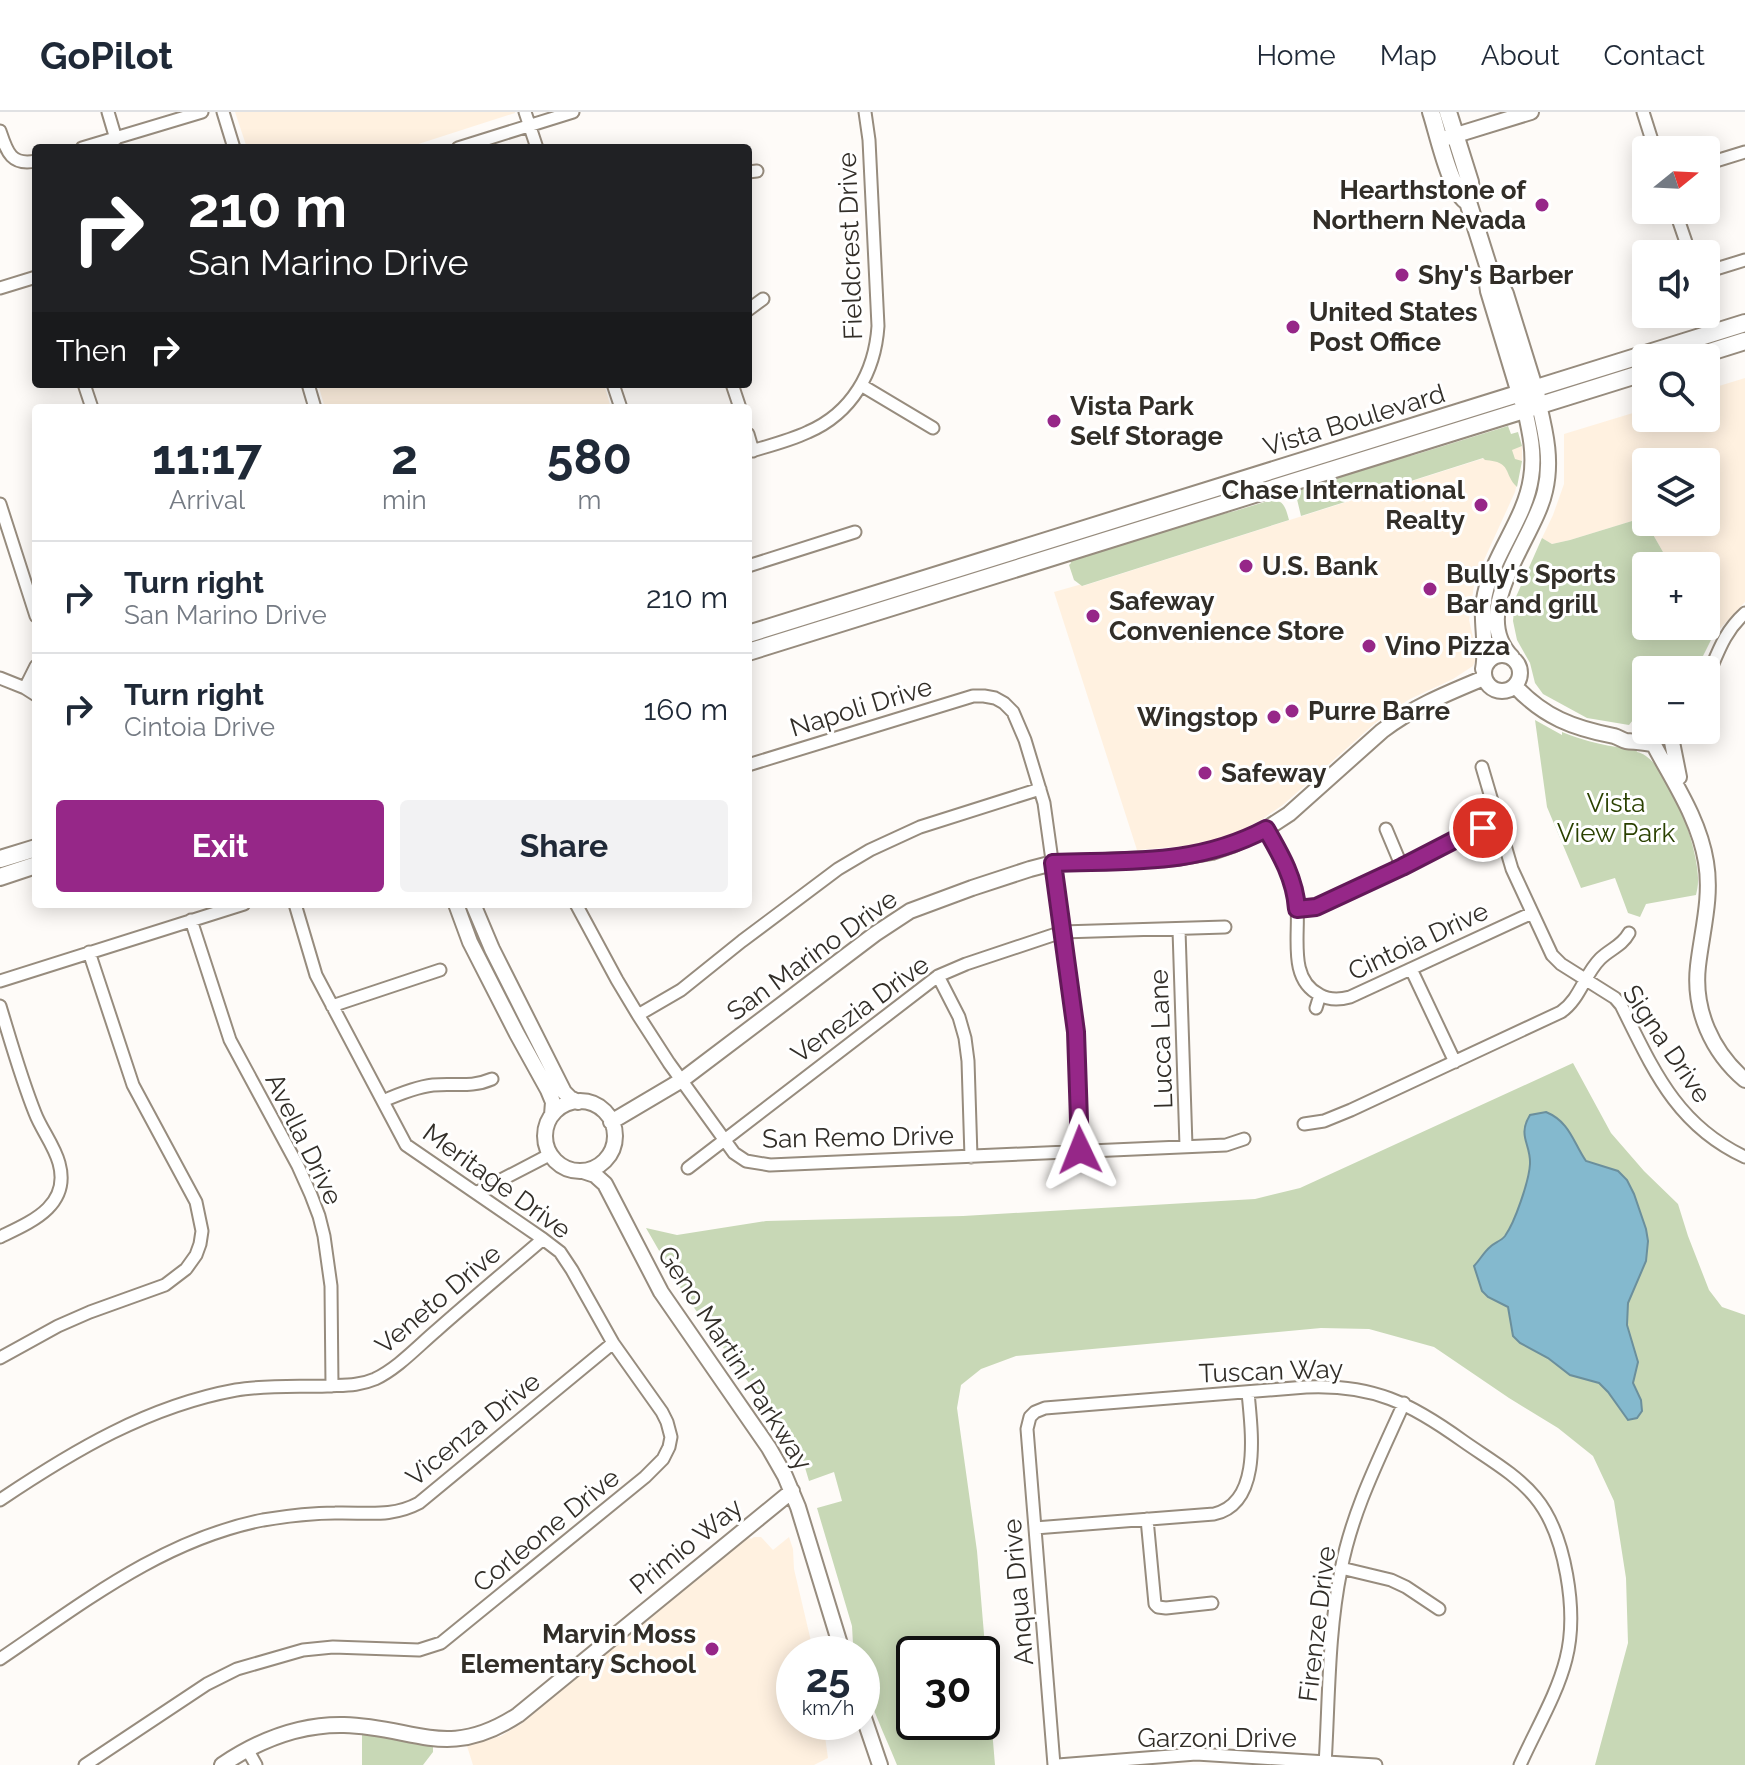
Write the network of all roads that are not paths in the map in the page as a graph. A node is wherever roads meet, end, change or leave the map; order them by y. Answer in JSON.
{"nodes":[{"id":1,"x":108,"y":112,"type":"edge"},
{"id":2,"x":202,"y":112,"type":"edge"},
{"id":3,"x":223,"y":112,"type":"edge"},
{"id":4,"x":525,"y":112,"type":"edge"},
{"id":5,"x":573,"y":112,"type":"edge"},
{"id":6,"x":865,"y":112,"type":"edge"},
{"id":7,"x":1431,"y":112,"type":"edge"},
{"id":8,"x":1448,"y":112,"type":"edge"},
{"id":9,"x":1531,"y":112,"type":"edge"},
{"id":10,"x":1643,"y":112,"type":"edge"},
{"id":11,"x":530,"y":126,"type":"junction"},
{"id":12,"x":0,"y":131,"type":"edge"},
{"id":13,"x":1651,"y":136,"type":"edge"},
{"id":14,"x":1448,"y":138,"type":"junction"},
{"id":15,"x":116,"y":139,"type":"junction"},
{"id":16,"x":97,"y":144,"type":"edge"},
{"id":17,"x":233,"y":144,"type":"edge"},
{"id":18,"x":471,"y":144,"type":"edge"},
{"id":19,"x":536,"y":144,"type":"edge"},
{"id":20,"x":1745,"y":152,"type":"edge"},
{"id":21,"x":1720,"y":160,"type":"edge"},
{"id":22,"x":32,"y":162,"type":"edge"},
{"id":23,"x":1745,"y":260,"type":"edge"},
{"id":24,"x":1720,"y":268,"type":"edge"},
{"id":25,"x":32,"y":278,"type":"edge"},
{"id":26,"x":0,"y":288,"type":"edge"},
{"id":27,"x":763,"y":299,"type":"dead end"},
{"id":28,"x":752,"y":307,"type":"edge"},
{"id":29,"x":1745,"y":323,"type":"edge"},
{"id":30,"x":1745,"y":341,"type":"edge"},
{"id":31,"x":1720,"y":349,"type":"edge"},
{"id":32,"x":1632,"y":375,"type":"edge"},
{"id":33,"x":861,"y":385,"type":"junction"},
{"id":34,"x":1530,"y":399,"type":"junction"},
{"id":35,"x":933,"y":428,"type":"dead end"},
{"id":36,"x":752,"y":452,"type":"edge"},
{"id":37,"x":0,"y":504,"type":"edge"},
{"id":38,"x":855,"y":532,"type":"dead end"},
{"id":39,"x":752,"y":565,"type":"edge"},
{"id":40,"x":32,"y":604,"type":"edge"},
{"id":41,"x":1745,"y":613,"type":"edge"},
{"id":42,"x":752,"y":633,"type":"edge"},
{"id":43,"x":752,"y":651,"type":"edge"},
{"id":44,"x":1716,"y":656,"type":"edge"},
{"id":45,"x":1512,"y":657,"type":"junction"},
{"id":46,"x":1484,"y":673,"type":"junction"},
{"id":47,"x":0,"y":678,"type":"edge"},
{"id":48,"x":1515,"y":686,"type":"junction"},
{"id":49,"x":31,"y":691,"type":"edge"},
{"id":50,"x":1632,"y":732,"type":"edge"},
{"id":51,"x":1617,"y":737,"type":"junction"},
{"id":52,"x":1632,"y":742,"type":"edge"},
{"id":53,"x":1652,"y":744,"type":"edge"},
{"id":54,"x":1672,"y":744,"type":"edge"},
{"id":55,"x":752,"y":764,"type":"edge"},
{"id":56,"x":1482,"y":767,"type":"dead end"},
{"id":57,"x":1040,"y":789,"type":"junction"},
{"id":58,"x":1683,"y":797,"type":"junction"},
{"id":59,"x":1498,"y":823,"type":"junction"},
{"id":60,"x":1266,"y":829,"type":"junction"},
{"id":61,"x":1386,"y":829,"type":"dead end"},
{"id":62,"x":32,"y":849,"type":"edge"},
{"id":63,"x":0,"y":859,"type":"edge"},
{"id":64,"x":1053,"y":863,"type":"junction"},
{"id":65,"x":32,"y":866,"type":"edge"},
{"id":66,"x":1402,"y":867,"type":"junction"},
{"id":67,"x":0,"y":877,"type":"edge"},
{"id":68,"x":231,"y":908,"type":"edge"},
{"id":69,"x":296,"y":908,"type":"edge"},
{"id":70,"x":457,"y":908,"type":"edge"},
{"id":71,"x":475,"y":908,"type":"edge"},
{"id":72,"x":578,"y":908,"type":"edge"},
{"id":73,"x":1297,"y":909,"type":"junction"},
{"id":74,"x":1532,"y":913,"type":"junction"},
{"id":75,"x":191,"y":920,"type":"junction"},
{"id":76,"x":1225,"y":927,"type":"dead end"},
{"id":77,"x":1179,"y":930,"type":"junction"},
{"id":78,"x":1062,"y":932,"type":"junction"},
{"id":79,"x":1629,"y":933,"type":"dead end"},
{"id":80,"x":89,"y":952,"type":"junction"},
{"id":81,"x":1411,"y":969,"type":"junction"},
{"id":82,"x":440,"y":970,"type":"dead end"},
{"id":83,"x":938,"y":976,"type":"junction"},
{"id":84,"x":1586,"y":980,"type":"junction"},
{"id":85,"x":0,"y":981,"type":"edge"},
{"id":86,"x":1320,"y":995,"type":"junction"},
{"id":87,"x":0,"y":1006,"type":"edge"},
{"id":88,"x":332,"y":1006,"type":"junction"},
{"id":89,"x":1316,"y":1008,"type":"dead end"},
{"id":90,"x":638,"y":1015,"type":"junction"},
{"id":91,"x":1455,"y":1062,"type":"junction"},
{"id":92,"x":492,"y":1079,"type":"dead end"},
{"id":93,"x":682,"y":1080,"type":"junction"},
{"id":94,"x":1745,"y":1080,"type":"edge"},
{"id":95,"x":383,"y":1101,"type":"junction"},
{"id":96,"x":578,"y":1102,"type":"junction"},
{"id":97,"x":552,"y":1115,"type":"junction"},
{"id":98,"x":611,"y":1122,"type":"junction"},
{"id":99,"x":1304,"y":1124,"type":"dead end"},
{"id":100,"x":724,"y":1139,"type":"junction"},
{"id":101,"x":1244,"y":1139,"type":"dead end"},
{"id":102,"x":1186,"y":1146,"type":"junction"},
{"id":103,"x":1080,"y":1150,"type":"junction"},
{"id":104,"x":551,"y":1154,"type":"junction"},
{"id":105,"x":971,"y":1157,"type":"junction"},
{"id":106,"x":1745,"y":1157,"type":"edge"},
{"id":107,"x":606,"y":1160,"type":"junction"},
{"id":108,"x":688,"y":1168,"type":"dead end"},
{"id":109,"x":583,"y":1171,"type":"junction"},
{"id":110,"x":605,"y":1184,"type":"junction"},
{"id":111,"x":476,"y":1193,"type":"junction"},
{"id":112,"x":0,"y":1237,"type":"edge"},
{"id":113,"x":543,"y":1239,"type":"junction"},
{"id":114,"x":613,"y":1343,"type":"junction"},
{"id":115,"x":0,"y":1358,"type":"edge"},
{"id":116,"x":332,"y":1386,"type":"junction"},
{"id":117,"x":1248,"y":1392,"type":"junction"},
{"id":118,"x":1404,"y":1403,"type":"junction"},
{"id":119,"x":1026,"y":1414,"type":"joint"},
{"id":120,"x":670,"y":1440,"type":"joint"},
{"id":121,"x":792,"y":1491,"type":"junction"},
{"id":122,"x":0,"y":1500,"type":"edge"},
{"id":123,"x":1147,"y":1519,"type":"junction"},
{"id":124,"x":1035,"y":1528,"type":"junction"},
{"id":125,"x":1341,"y":1568,"type":"junction"},
{"id":126,"x":1212,"y":1603,"type":"dead end"},
{"id":127,"x":1439,"y":1609,"type":"dead end"},
{"id":128,"x":837,"y":1636,"type":"edge"},
{"id":129,"x":0,"y":1659,"type":"edge"},
{"id":130,"x":872,"y":1740,"type":"edge"},
{"id":131,"x":247,"y":1749,"type":"junction"},
{"id":132,"x":1167,"y":1761,"type":"edge"},
{"id":133,"x":1325,"y":1763,"type":"edge"},
{"id":134,"x":85,"y":1765,"type":"edge"},
{"id":135,"x":222,"y":1765,"type":"edge"},
{"id":136,"x":256,"y":1765,"type":"edge"},
{"id":137,"x":880,"y":1765,"type":"edge"},
{"id":138,"x":1056,"y":1765,"type":"edge"},
{"id":139,"x":1376,"y":1765,"type":"edge"},
{"id":140,"x":1520,"y":1765,"type":"edge"}],
"edges":[{"from":1,"to":15,"type":"street"},
{"from":2,"to":15,"type":"street"},
{"from":3,"to":17,"type":"street"},
{"from":4,"to":11,"type":"street"},
{"from":5,"to":11,"type":"street"},
{"from":6,"to":33,"type":"street","name":"Fieldcrest Drive"},
{"from":7,"to":14,"type":"main road"},
{"from":8,"to":14,"type":"main road"},
{"from":9,"to":14,"type":"street"},
{"from":10,"to":13,"type":"street"},
{"from":11,"to":18,"type":"street"},
{"from":11,"to":19,"type":"street"},
{"from":12,"to":22,"type":"street"},
{"from":14,"to":34,"type":"main road"},
{"from":15,"to":16,"type":"street"},
{"from":20,"to":21,"type":"street"},
{"from":23,"to":24,"type":"street"},
{"from":25,"to":26,"type":"street"},
{"from":27,"to":28,"type":"street"},
{"from":29,"to":34,"type":"main road","name":"Vista Boulevard"},
{"from":30,"to":31,"type":"main road"},
{"from":32,"to":34,"type":"main road","name":"Vista Boulevard"},
{"from":33,"to":35,"type":"street"},
{"from":33,"to":36,"type":"street","name":"Fieldcrest Drive"},
{"from":34,"to":42,"type":"main road","name":"Vista Boulevard"},
{"from":34,"to":43,"type":"main road","name":"Vista Boulevard"},
{"from":34,"to":45,"type":"street"},
{"from":34,"to":46,"type":"street"},
{"from":37,"to":40,"type":"street"},
{"from":38,"to":39,"type":"street"},
{"from":41,"to":44,"type":"street"},
{"from":45,"to":46,"type":"street"},
{"from":45,"to":48,"type":"street"},
{"from":46,"to":48,"type":"street"},
{"from":46,"to":60,"type":"street","name":"San Marino Drive"},
{"from":47,"to":49,"type":"street"},
{"from":48,"to":51,"type":"street"},
{"from":50,"to":51,"type":"street"},
{"from":51,"to":52,"type":"street"},
{"from":53,"to":58,"type":"street"},
{"from":54,"to":58,"type":"street"},
{"from":55,"to":57,"type":"street","name":"Napoli Drive"},
{"from":56,"to":59,"type":"street","name":"Signa Drive"},
{"from":57,"to":64,"type":"street"},
{"from":57,"to":90,"type":"street"},
{"from":58,"to":94,"type":"street"},
{"from":59,"to":66,"type":"street"},
{"from":59,"to":74,"type":"street","name":"Signa Drive"},
{"from":60,"to":64,"type":"street","name":"San Marino Drive"},
{"from":60,"to":73,"type":"street","name":"Cintoia Drive"},
{"from":61,"to":66,"type":"street"},
{"from":62,"to":63,"type":"main road"},
{"from":64,"to":78,"type":"street"},
{"from":64,"to":93,"type":"street","name":"San Marino Drive"},
{"from":65,"to":67,"type":"main road"},
{"from":66,"to":73,"type":"street"},
{"from":68,"to":75,"type":"street"},
{"from":69,"to":88,"type":"street","name":"Meritage Drive"},
{"from":70,"to":97,"type":"street"},
{"from":71,"to":96,"type":"street"},
{"from":72,"to":90,"type":"street","name":"San Remo Drive"},
{"from":73,"to":86,"type":"street","name":"Cintoia Drive"},
{"from":74,"to":81,"type":"street","name":"Cintoia Drive"},
{"from":74,"to":84,"type":"street","name":"Signa Drive"},
{"from":75,"to":80,"type":"street"},
{"from":75,"to":116,"type":"street","name":"Avella Drive"},
{"from":76,"to":77,"type":"street","name":"Venezia Drive"},
{"from":77,"to":78,"type":"street","name":"Venezia Drive"},
{"from":77,"to":102,"type":"street","name":"Lucca Lane"},
{"from":78,"to":83,"type":"street","name":"Venezia Drive"},
{"from":78,"to":103,"type":"street"},
{"from":79,"to":84,"type":"street"},
{"from":80,"to":85,"type":"street"},
{"from":80,"to":115,"type":"street"},
{"from":81,"to":86,"type":"street","name":"Cintoia Drive"},
{"from":81,"to":91,"type":"street"},
{"from":82,"to":88,"type":"street"},
{"from":83,"to":100,"type":"street","name":"Venezia Drive"},
{"from":83,"to":105,"type":"street"},
{"from":84,"to":91,"type":"street"},
{"from":84,"to":106,"type":"street","name":"Signa Drive"},
{"from":86,"to":89,"type":"street","name":"Cintoia Drive"},
{"from":87,"to":112,"type":"street"},
{"from":88,"to":95,"type":"street","name":"Meritage Drive"},
{"from":90,"to":93,"type":"street","name":"San Remo Drive"},
{"from":91,"to":99,"type":"street"},
{"from":92,"to":95,"type":"street"},
{"from":93,"to":98,"type":"street","name":"San Marino Drive"},
{"from":93,"to":100,"type":"street","name":"San Remo Drive"},
{"from":95,"to":111,"type":"street","name":"Meritage Drive"},
{"from":96,"to":97,"type":"street"},
{"from":96,"to":98,"type":"street"},
{"from":97,"to":104,"type":"street"},
{"from":98,"to":107,"type":"street"},
{"from":100,"to":105,"type":"street","name":"San Remo Drive"},
{"from":100,"to":108,"type":"street","name":"Venezia Drive"},
{"from":101,"to":102,"type":"street","name":"San Remo Drive"},
{"from":102,"to":103,"type":"street","name":"San Remo Drive"},
{"from":103,"to":105,"type":"street","name":"San Remo Drive"},
{"from":104,"to":109,"type":"street"},
{"from":104,"to":111,"type":"street"},
{"from":107,"to":109,"type":"street"},
{"from":107,"to":110,"type":"street"},
{"from":109,"to":110,"type":"street"},
{"from":110,"to":121,"type":"street","name":"Geno Martini Parkway"},
{"from":111,"to":113,"type":"street","name":"Meritage Drive"},
{"from":113,"to":114,"type":"street","name":"Meritage Drive"},
{"from":113,"to":116,"type":"street","name":"Veneto Drive"},
{"from":114,"to":120,"type":"street","name":"Meritage Drive"},
{"from":114,"to":129,"type":"street","name":"Vicenza Drive"},
{"from":116,"to":122,"type":"street","name":"Veneto Drive"},
{"from":117,"to":118,"type":"street","name":"Tuscan Way"},
{"from":117,"to":119,"type":"street","name":"Tuscan Way"},
{"from":117,"to":123,"type":"street"},
{"from":118,"to":125,"type":"street","name":"Firenze Drive"},
{"from":118,"to":140,"type":"street","name":"Tuscan Way"},
{"from":119,"to":124,"type":"street","name":"Anqua Drive"},
{"from":120,"to":134,"type":"street","name":"Corleone Drive"},
{"from":121,"to":128,"type":"street","name":"Geno Martini Parkway"},
{"from":121,"to":131,"type":"street","name":"Primio Way"},
{"from":123,"to":124,"type":"street"},
{"from":123,"to":126,"type":"street"},
{"from":124,"to":138,"type":"street","name":"Anqua Drive"},
{"from":125,"to":127,"type":"street"},
{"from":125,"to":133,"type":"street","name":"Firenze Drive"},
{"from":130,"to":137,"type":"street"},
{"from":131,"to":135,"type":"street","name":"Primio Way"},
{"from":131,"to":136,"type":"street"},
{"from":132,"to":133,"type":"street","name":"Garzoni Drive"},
{"from":132,"to":138,"type":"street","name":"Garzoni Drive"},
{"from":133,"to":139,"type":"street","name":"Garzoni Drive"}]}
